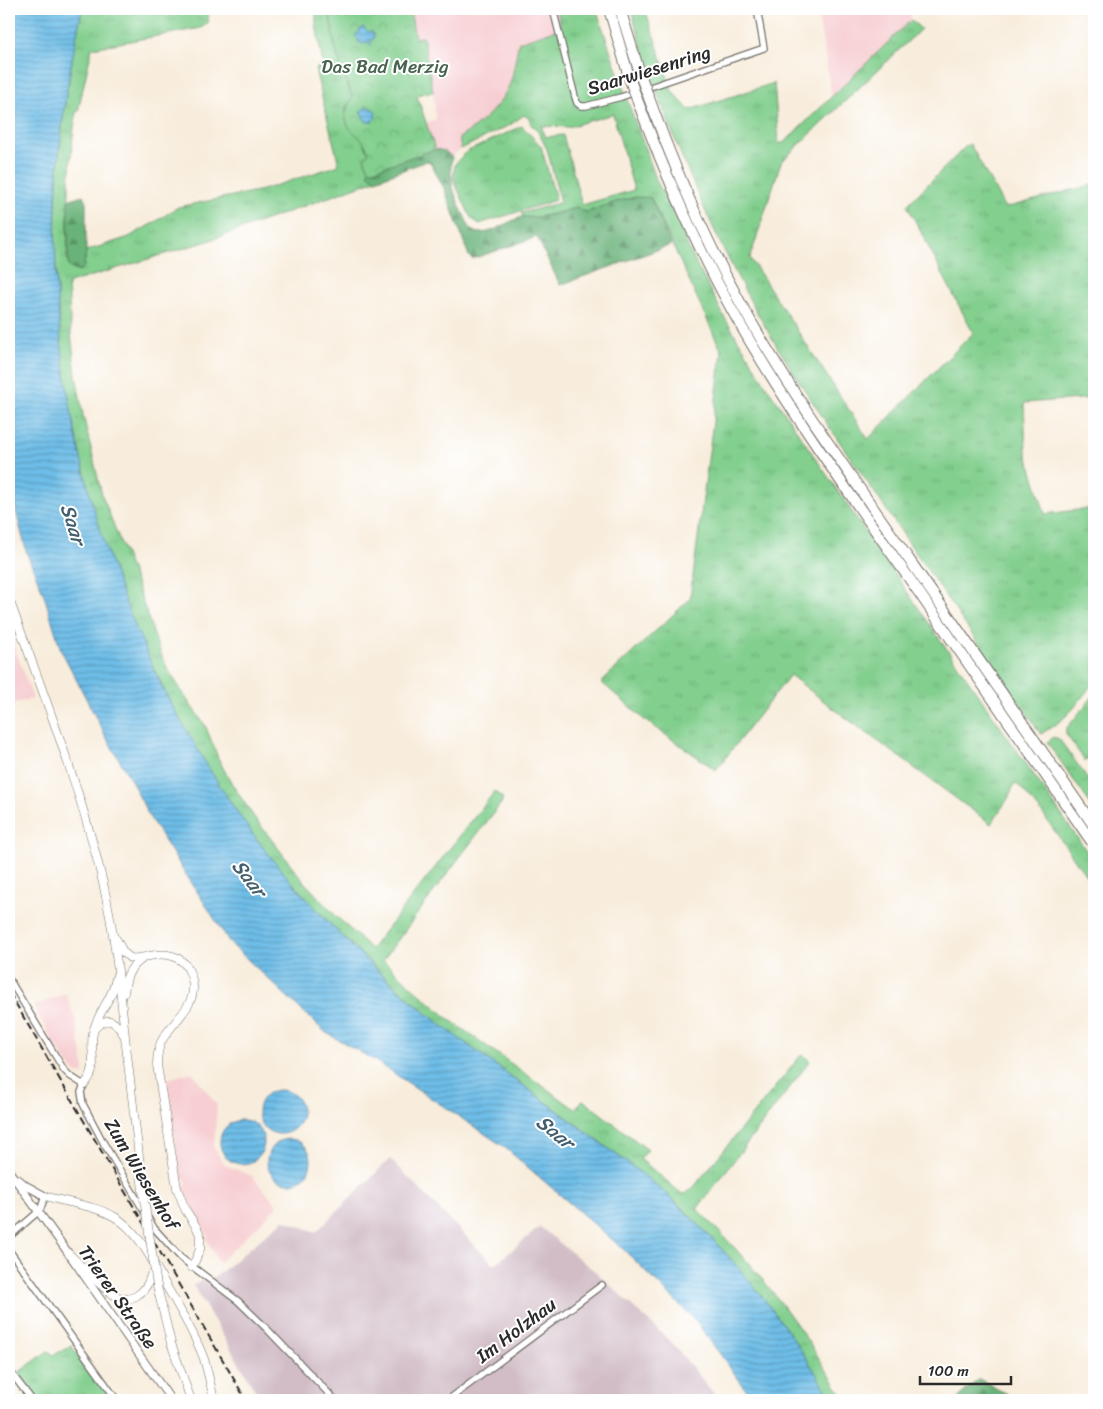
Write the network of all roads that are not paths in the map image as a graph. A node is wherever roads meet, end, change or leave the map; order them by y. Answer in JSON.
{"nodes":[{"id":1,"x":553,"y":9,"type":"edge"},
{"id":2,"x":620,"y":9,"type":"edge"},
{"id":3,"x":757,"y":9,"type":"edge"},
{"id":4,"x":609,"y":12,"type":"edge"},
{"id":5,"x":9,"y":599,"type":"edge"},
{"id":6,"x":1094,"y":826,"type":"edge"},
{"id":7,"x":1094,"y":845,"type":"edge"},
{"id":8,"x":112,"y":933,"type":"junction"},
{"id":9,"x":144,"y":957,"type":"junction"},
{"id":10,"x":118,"y":971,"type":"junction"},
{"id":11,"x":9,"y":978,"type":"edge"},
{"id":12,"x":122,"y":1005,"type":"junction"},
{"id":13,"x":95,"y":1028,"type":"junction"},
{"id":14,"x":125,"y":1037,"type":"junction"},
{"id":15,"x":84,"y":1085,"type":"junction"},
{"id":16,"x":9,"y":1171,"type":"edge"},
{"id":17,"x":45,"y":1196,"type":"junction"},
{"id":18,"x":38,"y":1212,"type":"junction"},
{"id":19,"x":9,"y":1237,"type":"edge"},
{"id":20,"x":9,"y":1250,"type":"edge"},
{"id":21,"x":151,"y":1251,"type":"junction"},
{"id":22,"x":69,"y":1254,"type":"junction"},
{"id":23,"x":191,"y":1267,"type":"junction"},
{"id":24,"x":602,"y":1285,"type":"dead end"},
{"id":25,"x":9,"y":1370,"type":"edge"},
{"id":26,"x":32,"y":1400,"type":"edge"},
{"id":27,"x":117,"y":1400,"type":"edge"},
{"id":28,"x":171,"y":1400,"type":"edge"},
{"id":29,"x":191,"y":1400,"type":"edge"},
{"id":30,"x":214,"y":1400,"type":"edge"},
{"id":31,"x":335,"y":1400,"type":"edge"},
{"id":32,"x":448,"y":1400,"type":"edge"}],
"edges":[{"from":1,"to":3,"type":"street","name":"Saarwiesenring"},
{"from":2,"to":6,"type":"highway","bridge":true},
{"from":4,"to":7,"type":"highway","bridge":true},
{"from":5,"to":8,"type":"main road"},
{"from":8,"to":9,"type":"main road"},
{"from":8,"to":10,"type":"main road"},
{"from":9,"to":12,"type":"main road"},
{"from":9,"to":23,"type":"main road"},
{"from":10,"to":12,"type":"main road"},
{"from":10,"to":13,"type":"main road"},
{"from":11,"to":15,"type":"street"},
{"from":12,"to":14,"type":"main road"},
{"from":13,"to":14,"type":"main road"},
{"from":13,"to":15,"type":"main road"},
{"from":14,"to":21,"type":"main road","bridge":true},
{"from":15,"to":23,"type":"street","name":"Zum Wiesenhof"},
{"from":16,"to":17,"type":"street","name":"Trierer Straße"},
{"from":16,"to":18,"type":"street","name":"Trierer Straße"},
{"from":17,"to":18,"type":"street"},
{"from":17,"to":30,"type":"main road"},
{"from":18,"to":19,"type":"street"},
{"from":18,"to":22,"type":"street","name":"Trierer Straße"},
{"from":20,"to":27,"type":"street"},
{"from":21,"to":22,"type":"main road","bridge":true},
{"from":21,"to":29,"type":"main road","bridge":true},
{"from":22,"to":28,"type":"street","name":"Trierer Straße"},
{"from":23,"to":31,"type":"street","name":"Zum Wiesenhof"},
{"from":24,"to":32,"type":"street","name":"Im Holzhau"},
{"from":25,"to":26,"type":"street"}]}
